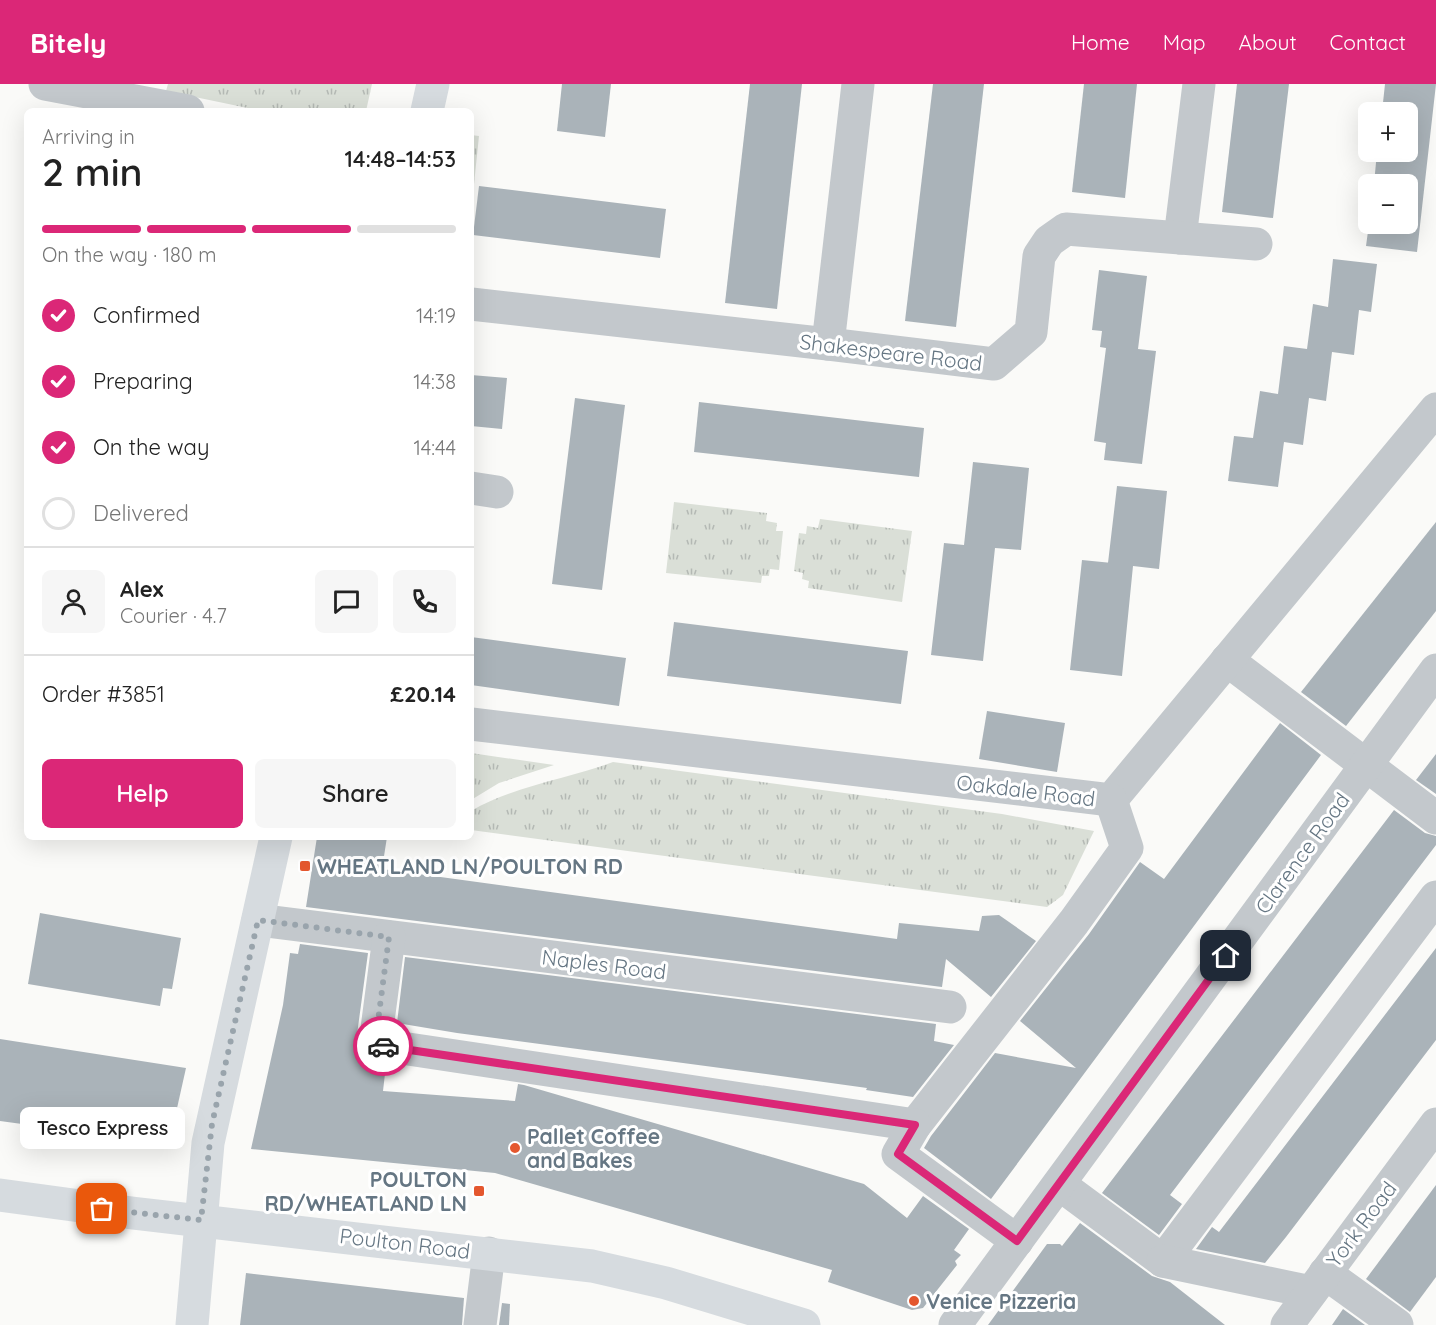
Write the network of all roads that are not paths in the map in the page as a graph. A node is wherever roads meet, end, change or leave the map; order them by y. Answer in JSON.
{"nodes":[{"id":1,"x":45,"y":84,"type":"edge"},
{"id":2,"x":433,"y":84,"type":"edge"},
{"id":3,"x":858,"y":84,"type":"edge"},
{"id":4,"x":1199,"y":84,"type":"edge"},
{"id":5,"x":172,"y":108,"type":"edge"},
{"id":6,"x":428,"y":108,"type":"edge"},
{"id":7,"x":1180,"y":238,"type":"junction"},
{"id":8,"x":1256,"y":244,"type":"dead end"},
{"id":9,"x":474,"y":304,"type":"edge"},
{"id":10,"x":828,"y":344,"type":"junction"},
{"id":11,"x":1436,"y":409,"type":"edge"},
{"id":12,"x":1227,"y":660,"type":"junction"},
{"id":13,"x":1436,"y":670,"type":"edge"},
{"id":14,"x":474,"y":724,"type":"edge"},
{"id":15,"x":1366,"y":765,"type":"junction"},
{"id":16,"x":1110,"y":800,"type":"junction"},
{"id":17,"x":1436,"y":818,"type":"edge"},
{"id":18,"x":275,"y":840,"type":"edge"},
{"id":19,"x":1436,"y":897,"type":"edge"},
{"id":20,"x":258,"y":920,"type":"junction"},
{"id":21,"x":389,"y":937,"type":"junction"},
{"id":22,"x":950,"y":1007,"type":"dead end"},
{"id":23,"x":915,"y":1125,"type":"junction"},
{"id":24,"x":1432,"y":1138,"type":"edge"},
{"id":25,"x":1059,"y":1184,"type":"junction"},
{"id":26,"x":0,"y":1195,"type":"edge"},
{"id":27,"x":201,"y":1220,"type":"junction"},
{"id":28,"x":1017,"y":1241,"type":"junction"},
{"id":29,"x":489,"y":1253,"type":"junction"},
{"id":30,"x":1162,"y":1261,"type":"junction"},
{"id":31,"x":1318,"y":1282,"type":"junction"},
{"id":32,"x":739,"y":1315,"type":"edge"},
{"id":33,"x":192,"y":1325,"type":"edge"},
{"id":34,"x":480,"y":1325,"type":"edge"},
{"id":35,"x":804,"y":1325,"type":"edge"},
{"id":36,"x":955,"y":1325,"type":"edge"},
{"id":37,"x":1287,"y":1325,"type":"edge"},
{"id":38,"x":1398,"y":1325,"type":"edge"}],
"edges":[{"from":1,"to":5,"type":"street"},
{"from":2,"to":6,"type":"main road"},
{"from":3,"to":10,"type":"street"},
{"from":4,"to":7,"type":"street"},
{"from":7,"to":8,"type":"street","name":"Shakespeare Road"},
{"from":7,"to":10,"type":"street","name":"Shakespeare Road"},
{"from":9,"to":10,"type":"street","name":"Shakespeare Road"},
{"from":11,"to":12,"type":"street","name":"Oakdale Road"},
{"from":12,"to":15,"type":"street"},
{"from":12,"to":16,"type":"street","name":"Oakdale Road"},
{"from":13,"to":15,"type":"street","name":"Clarence Road"},
{"from":14,"to":16,"type":"street","name":"Oakdale Road"},
{"from":15,"to":17,"type":"street"},
{"from":15,"to":25,"type":"street","name":"Clarence Road"},
{"from":16,"to":23,"type":"street"},
{"from":18,"to":20,"type":"main road"},
{"from":19,"to":30,"type":"street"},
{"from":20,"to":21,"type":"street","name":"Naples Road"},
{"from":20,"to":27,"type":"main road"},
{"from":21,"to":22,"type":"street","name":"Naples Road"},
{"from":21,"to":23,"type":"street"},
{"from":23,"to":28,"type":"street"},
{"from":24,"to":31,"type":"street","name":"York Road"},
{"from":25,"to":28,"type":"street","name":"Clarence Road"},
{"from":25,"to":30,"type":"street"},
{"from":26,"to":27,"type":"main road","name":"Poulton Road"},
{"from":27,"to":29,"type":"main road","name":"Poulton Road"},
{"from":27,"to":33,"type":"main road"},
{"from":28,"to":36,"type":"street","name":"Clarence Road"},
{"from":29,"to":32,"type":"main road","name":"Poulton Road"},
{"from":29,"to":34,"type":"street"},
{"from":30,"to":31,"type":"street"},
{"from":31,"to":37,"type":"street","name":"York Road"},
{"from":31,"to":38,"type":"street"},
{"from":32,"to":35,"type":"main road","name":"Poulton Road"}]}
